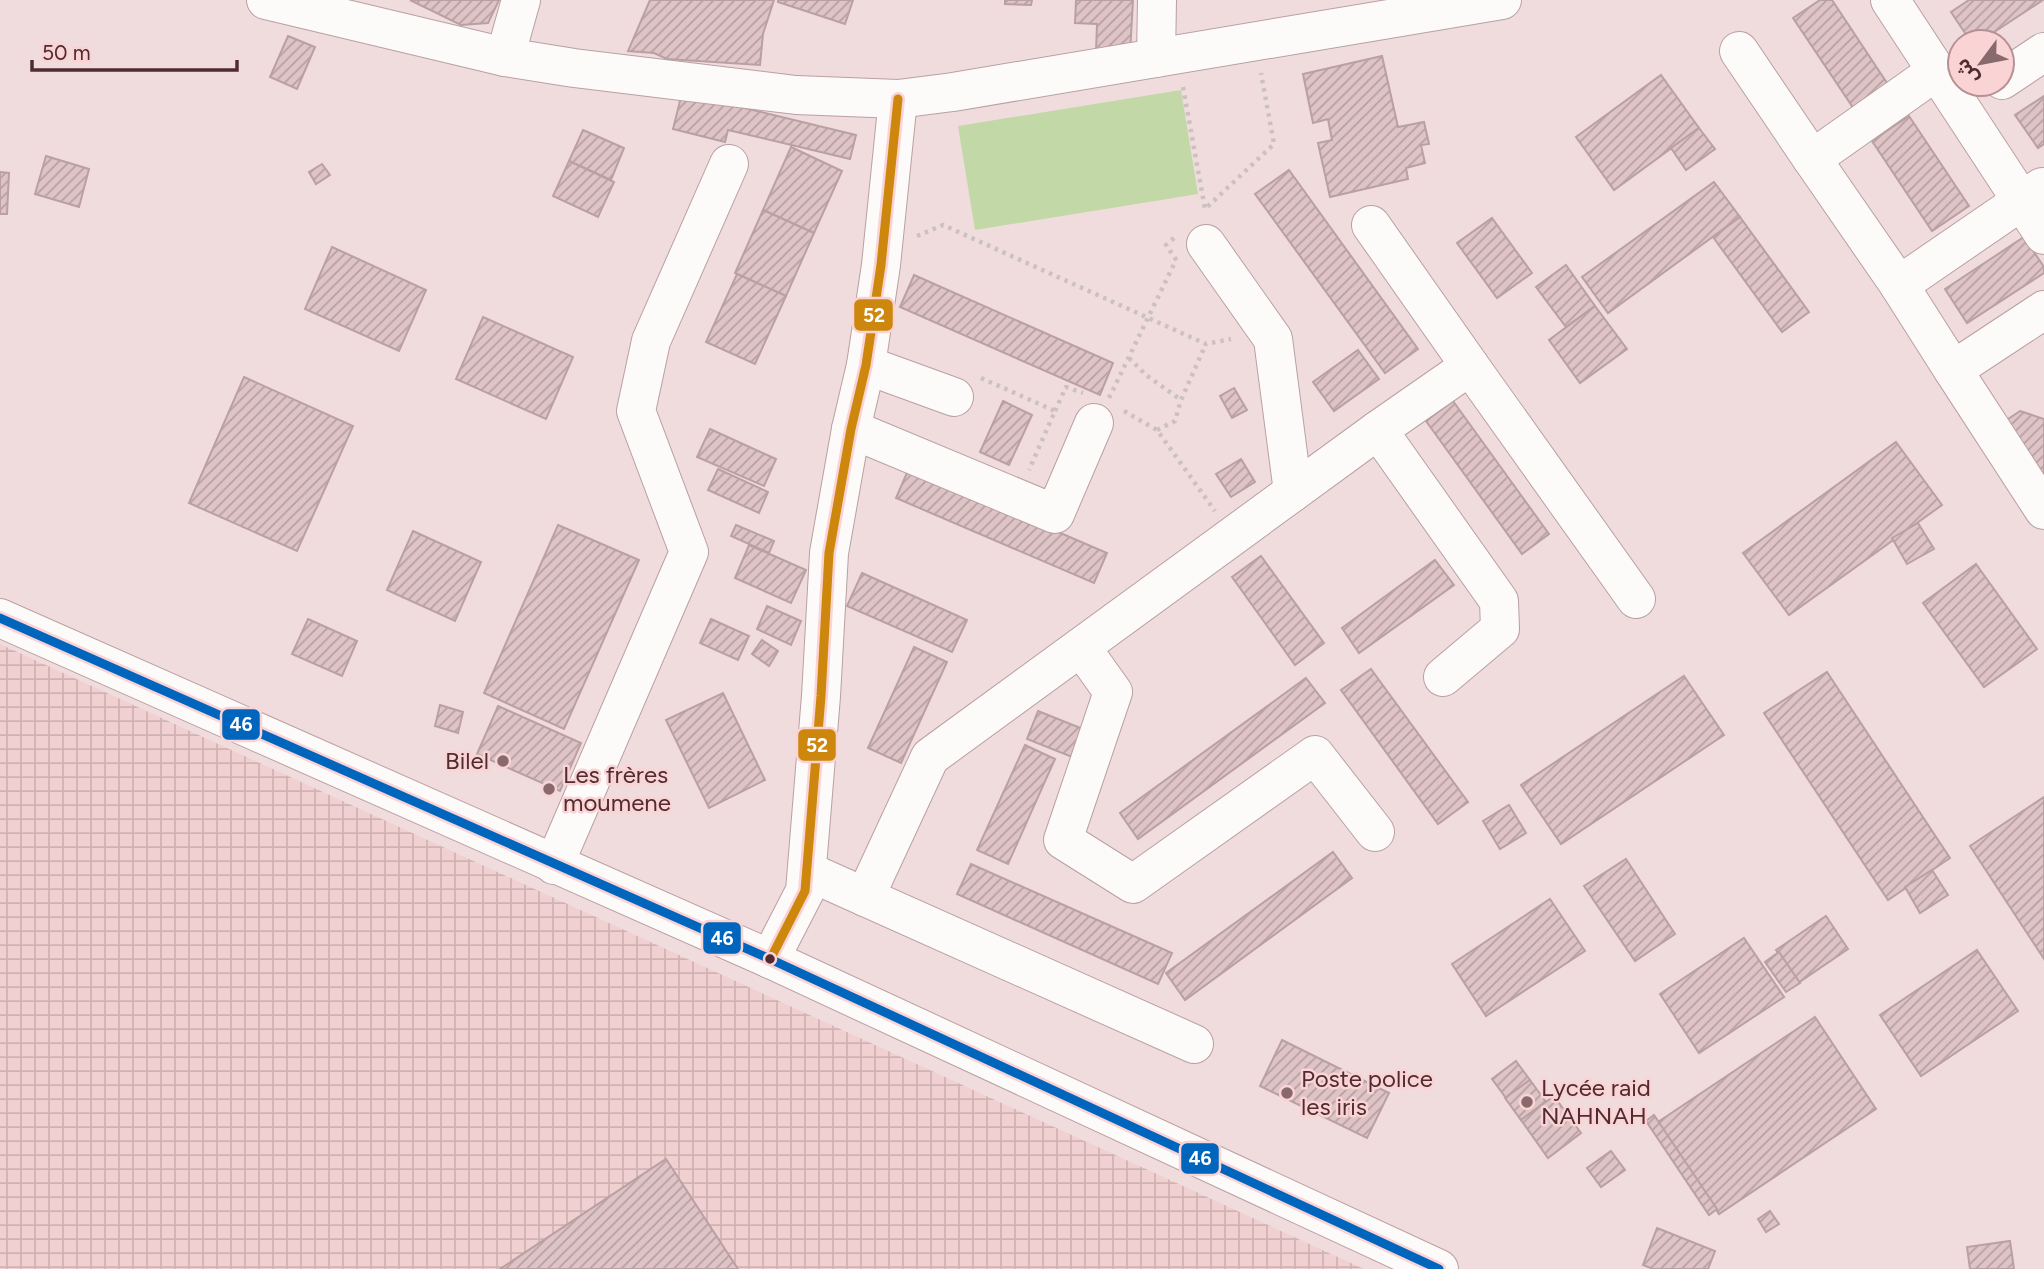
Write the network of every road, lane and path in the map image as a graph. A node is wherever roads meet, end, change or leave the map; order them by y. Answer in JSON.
{"nodes":[{"id":1,"x":266,"y":0,"type":"edge"},
{"id":2,"x":521,"y":0,"type":"edge"},
{"id":3,"x":1157,"y":0,"type":"edge"},
{"id":4,"x":1890,"y":0,"type":"edge"},
{"id":5,"x":1489,"y":1,"type":"edge"},
{"id":6,"x":1255,"y":42,"type":"junction"},
{"id":7,"x":1739,"y":51,"type":"dead end"},
{"id":8,"x":2044,"y":52,"type":"edge"},
{"id":9,"x":1167,"y":56,"type":"junction"},
{"id":10,"x":505,"y":57,"type":"junction"},
{"id":11,"x":1938,"y":70,"type":"junction"},
{"id":12,"x":2016,"y":71,"type":"edge"},
{"id":13,"x":1976,"y":98,"type":"edge"},
{"id":14,"x":898,"y":99,"type":"junction"},
{"id":15,"x":1961,"y":108,"type":"junction"},
{"id":16,"x":1812,"y":159,"type":"junction"},
{"id":17,"x":729,"y":164,"type":"dead end"},
{"id":18,"x":2033,"y":194,"type":"edge"},
{"id":19,"x":1371,"y":225,"type":"dead end"},
{"id":20,"x":2044,"y":235,"type":"edge"},
{"id":21,"x":1190,"y":240,"type":"junction"},
{"id":22,"x":909,"y":245,"type":"dead end"},
{"id":23,"x":1899,"y":285,"type":"junction"},
{"id":24,"x":2044,"y":310,"type":"edge"},
{"id":25,"x":1148,"y":318,"type":"junction"},
{"id":26,"x":1223,"y":328,"type":"dead end"},
{"id":27,"x":1206,"y":344,"type":"junction"},
{"id":28,"x":1129,"y":358,"type":"junction"},
{"id":29,"x":866,"y":365,"type":"junction"},
{"id":30,"x":1470,"y":366,"type":"junction"},
{"id":31,"x":1954,"y":370,"type":"junction"},
{"id":32,"x":963,"y":385,"type":"joint"},
{"id":33,"x":1181,"y":400,"type":"junction"},
{"id":34,"x":1106,"y":410,"type":"junction"},
{"id":35,"x":851,"y":429,"type":"junction"},
{"id":36,"x":1157,"y":430,"type":"junction"},
{"id":37,"x":1378,"y":430,"type":"junction"},
{"id":38,"x":1026,"y":477,"type":"dead end"},
{"id":39,"x":1293,"y":492,"type":"junction"},
{"id":40,"x":2044,"y":510,"type":"edge"},
{"id":41,"x":1233,"y":536,"type":"junction"},
{"id":42,"x":1636,"y":600,"type":"dead end"},
{"id":43,"x":0,"y":618,"type":"edge"},
{"id":44,"x":1081,"y":646,"type":"junction"},
{"id":45,"x":1443,"y":677,"type":"dead end"},
{"id":46,"x":1375,"y":832,"type":"dead end"},
{"id":47,"x":554,"y":865,"type":"junction"},
{"id":48,"x":807,"y":872,"type":"junction"},
{"id":49,"x":864,"y":897,"type":"junction"},
{"id":50,"x":770,"y":959,"type":"junction"},
{"id":51,"x":1194,"y":1044,"type":"dead end"},
{"id":52,"x":1439,"y":1269,"type":"edge"}],
"edges":[{"from":1,"to":10,"type":"street"},
{"from":2,"to":10,"type":"street"},
{"from":3,"to":9,"type":"street"},
{"from":4,"to":11,"type":"street"},
{"from":5,"to":6,"type":"street"},
{"from":6,"to":9,"type":"street"},
{"from":6,"to":21,"type":"path"},
{"from":7,"to":16,"type":"street"},
{"from":8,"to":12,"type":"street"},
{"from":9,"to":14,"type":"street"},
{"from":9,"to":21,"type":"path"},
{"from":10,"to":14,"type":"street"},
{"from":11,"to":15,"type":"street"},
{"from":11,"to":16,"type":"street"},
{"from":13,"to":15,"type":"street"},
{"from":14,"to":29,"type":"street"},
{"from":15,"to":18,"type":"street"},
{"from":16,"to":23,"type":"street"},
{"from":17,"to":47,"type":"street"},
{"from":18,"to":20,"type":"street"},
{"from":18,"to":23,"type":"street"},
{"from":19,"to":30,"type":"street"},
{"from":21,"to":25,"type":"path"},
{"from":21,"to":39,"type":"street"},
{"from":22,"to":25,"type":"path"},
{"from":23,"to":31,"type":"street"},
{"from":24,"to":31,"type":"street"},
{"from":25,"to":27,"type":"path"},
{"from":25,"to":28,"type":"path"},
{"from":26,"to":27,"type":"path"},
{"from":27,"to":33,"type":"path"},
{"from":28,"to":33,"type":"path"},
{"from":28,"to":34,"type":"path"},
{"from":29,"to":32,"type":"street"},
{"from":29,"to":35,"type":"street"},
{"from":30,"to":37,"type":"street"},
{"from":30,"to":42,"type":"street"},
{"from":31,"to":40,"type":"street"},
{"from":32,"to":38,"type":"path"},
{"from":33,"to":36,"type":"path"},
{"from":34,"to":35,"type":"street"},
{"from":34,"to":36,"type":"path"},
{"from":35,"to":48,"type":"street"},
{"from":36,"to":41,"type":"path"},
{"from":37,"to":39,"type":"street"},
{"from":37,"to":45,"type":"street"},
{"from":39,"to":41,"type":"street"},
{"from":41,"to":44,"type":"street"},
{"from":43,"to":47,"type":"street"},
{"from":44,"to":46,"type":"street"},
{"from":44,"to":49,"type":"street"},
{"from":47,"to":50,"type":"street"},
{"from":48,"to":49,"type":"street"},
{"from":48,"to":50,"type":"street"},
{"from":49,"to":51,"type":"street"},
{"from":50,"to":52,"type":"street"}]}
